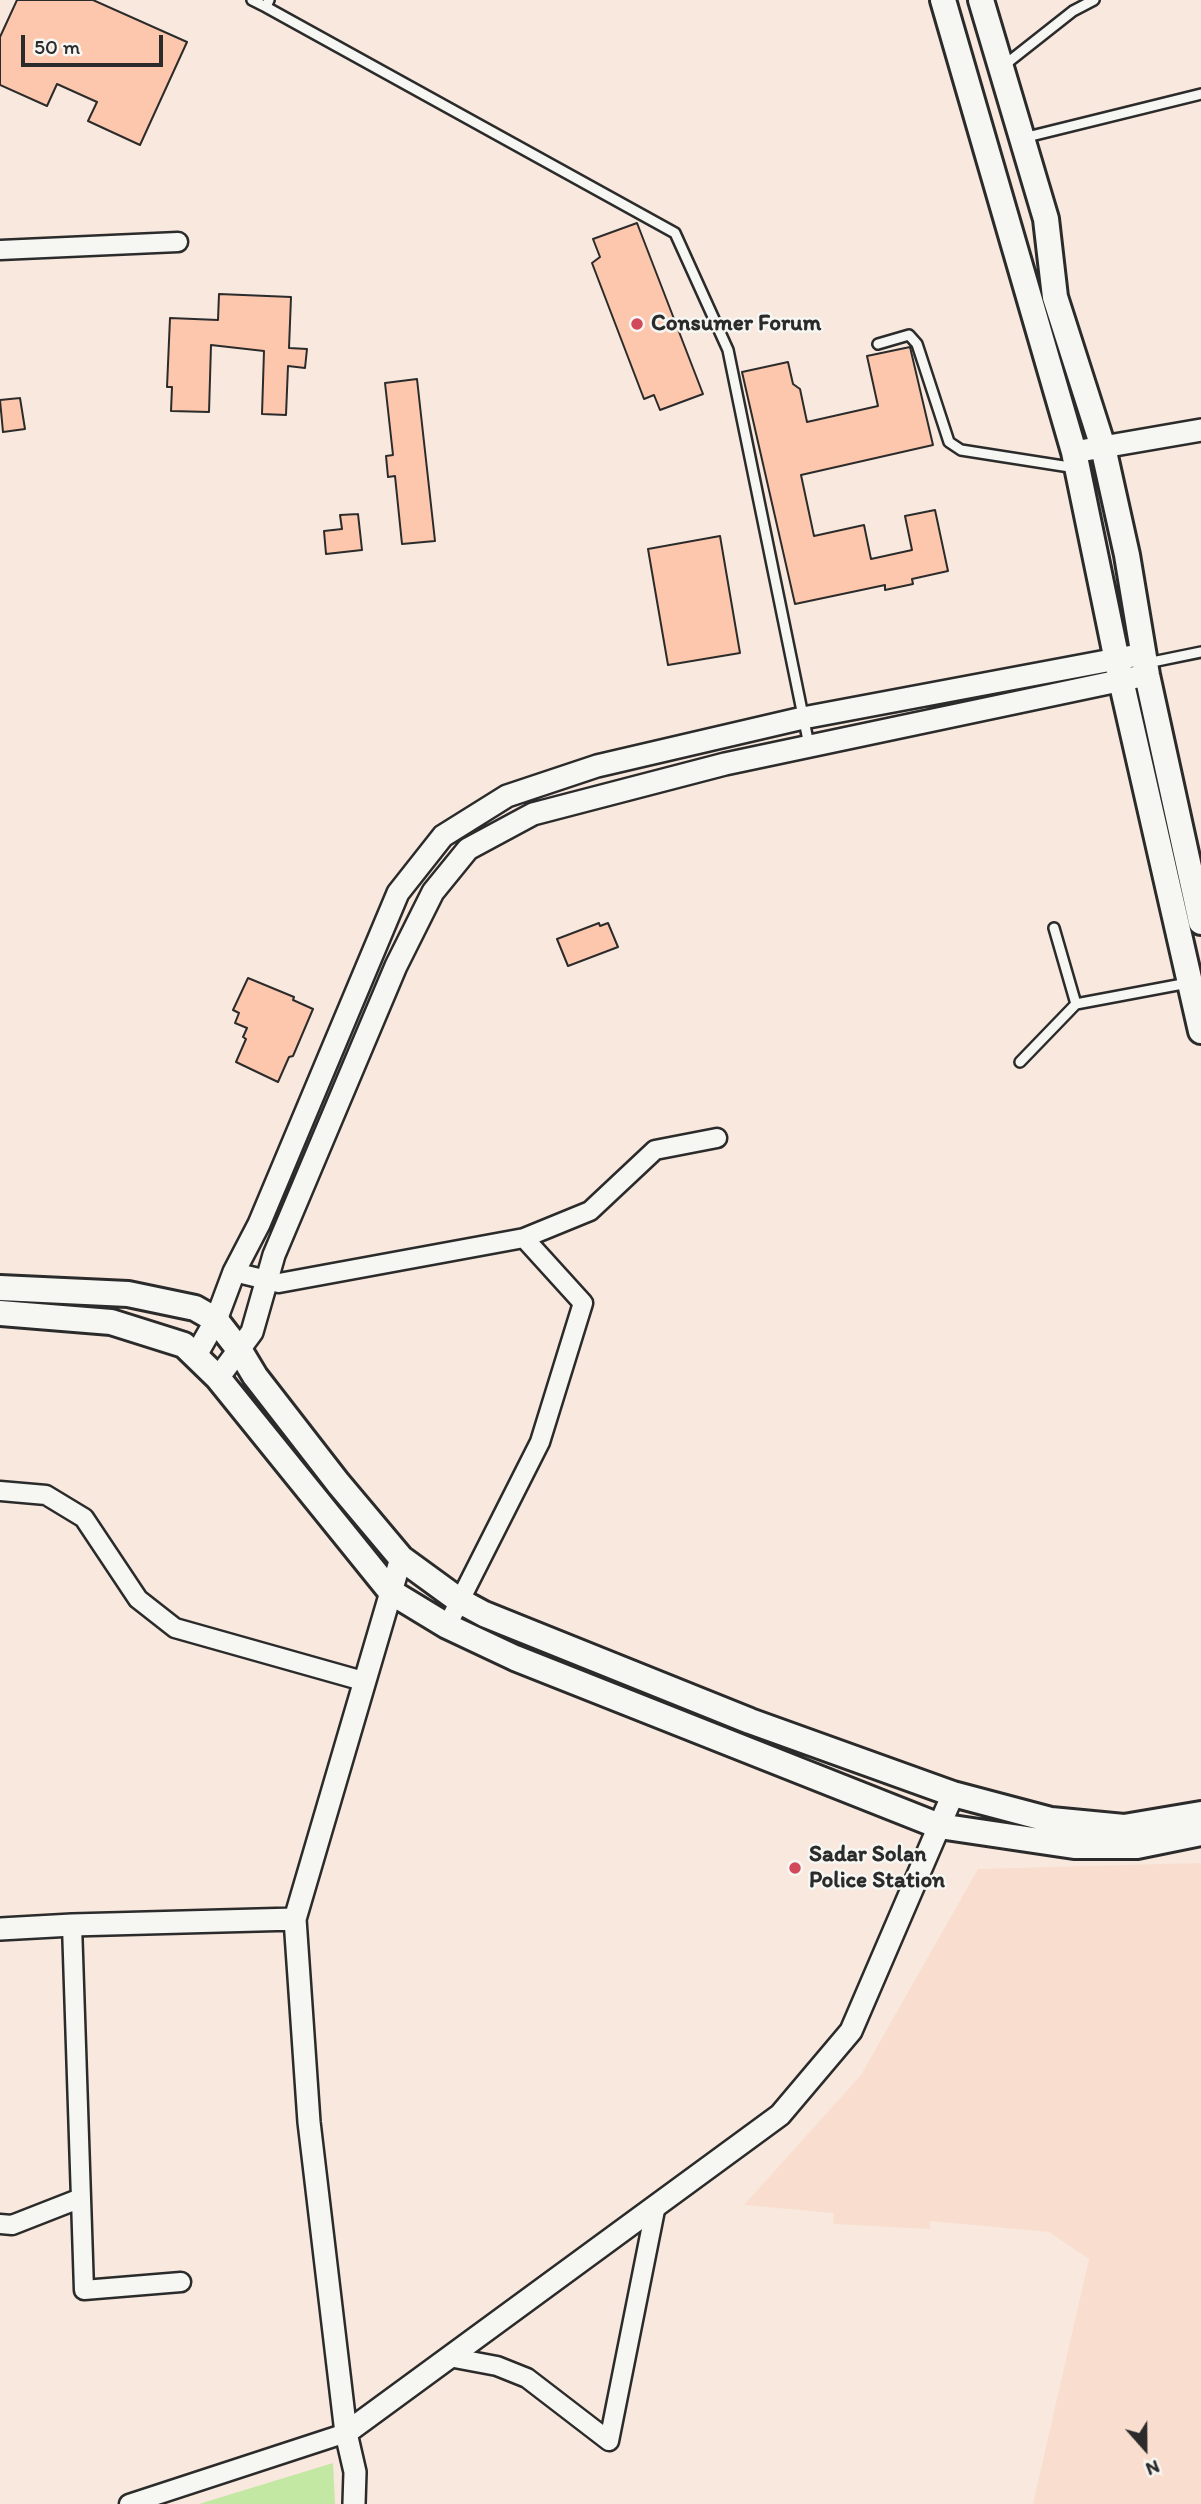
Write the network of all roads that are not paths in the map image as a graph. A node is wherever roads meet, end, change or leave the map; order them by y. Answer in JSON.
{"nodes":[{"id":1,"x":252,"y":0,"type":"edge"},
{"id":2,"x":943,"y":0,"type":"edge"},
{"id":3,"x":981,"y":0,"type":"edge"},
{"id":4,"x":1094,"y":0,"type":"edge"},
{"id":5,"x":267,"y":4,"type":"edge"},
{"id":6,"x":1000,"y":68,"type":"junction"},
{"id":7,"x":1201,"y":94,"type":"edge"},
{"id":8,"x":1022,"y":139,"type":"junction"},
{"id":9,"x":178,"y":242,"type":"dead end"},
{"id":10,"x":0,"y":250,"type":"edge"},
{"id":11,"x":878,"y":344,"type":"dead end"},
{"id":12,"x":1201,"y":430,"type":"edge"},
{"id":13,"x":1103,"y":447,"type":"junction"},
{"id":14,"x":1076,"y":460,"type":"junction"},
{"id":15,"x":1201,"y":652,"type":"edge"},
{"id":16,"x":1150,"y":663,"type":"junction"},
{"id":17,"x":1119,"y":669,"type":"junction"},
{"id":18,"x":803,"y":718,"type":"junction"},
{"id":19,"x":809,"y":747,"type":"junction"},
{"id":20,"x":1201,"y":922,"type":"edge"},
{"id":21,"x":1054,"y":928,"type":"dead end"},
{"id":22,"x":1190,"y":982,"type":"junction"},
{"id":23,"x":1076,"y":1004,"type":"junction"},
{"id":24,"x":1201,"y":1031,"type":"edge"},
{"id":25,"x":1020,"y":1062,"type":"dead end"},
{"id":26,"x":717,"y":1138,"type":"dead end"},
{"id":27,"x":524,"y":1238,"type":"junction"},
{"id":28,"x":234,"y":1272,"type":"junction"},
{"id":29,"x":266,"y":1281,"type":"junction"},
{"id":30,"x":0,"y":1288,"type":"edge"},
{"id":31,"x":0,"y":1313,"type":"edge"},
{"id":32,"x":216,"y":1320,"type":"junction"},
{"id":33,"x":240,"y":1351,"type":"junction"},
{"id":34,"x":195,"y":1356,"type":"junction"},
{"id":35,"x":218,"y":1378,"type":"junction"},
{"id":36,"x":0,"y":1491,"type":"edge"},
{"id":37,"x":401,"y":1558,"type":"junction"},
{"id":38,"x":391,"y":1592,"type":"junction"},
{"id":39,"x":460,"y":1601,"type":"junction"},
{"id":40,"x":447,"y":1626,"type":"junction"},
{"id":41,"x":363,"y":1681,"type":"junction"},
{"id":42,"x":953,"y":1794,"type":"junction"},
{"id":43,"x":1201,"y":1814,"type":"edge"},
{"id":44,"x":939,"y":1826,"type":"junction"},
{"id":45,"x":1201,"y":1833,"type":"edge"},
{"id":46,"x":295,"y":1919,"type":"junction"},
{"id":47,"x":72,"y":1925,"type":"junction"},
{"id":48,"x":0,"y":1929,"type":"edge"},
{"id":49,"x":81,"y":2198,"type":"junction"},
{"id":50,"x":656,"y":2205,"type":"junction"},
{"id":51,"x":0,"y":2224,"type":"edge"},
{"id":52,"x":181,"y":2282,"type":"dead end"},
{"id":53,"x":449,"y":2357,"type":"junction"},
{"id":54,"x":346,"y":2434,"type":"junction"},
{"id":55,"x":129,"y":2504,"type":"edge"},
{"id":56,"x":355,"y":2504,"type":"edge"}],
"edges":[{"from":1,"to":5,"type":"lane"},
{"from":2,"to":14,"type":"main road"},
{"from":3,"to":6,"type":"main road"},
{"from":4,"to":6,"type":"lane"},
{"from":5,"to":18,"type":"lane"},
{"from":6,"to":8,"type":"main road"},
{"from":7,"to":8,"type":"lane"},
{"from":8,"to":13,"type":"main road"},
{"from":9,"to":10,"type":"street"},
{"from":11,"to":14,"type":"lane"},
{"from":12,"to":13,"type":"street"},
{"from":13,"to":14,"type":"street"},
{"from":13,"to":16,"type":"main road"},
{"from":14,"to":17,"type":"main road"},
{"from":15,"to":16,"type":"lane"},
{"from":16,"to":17,"type":"street"},
{"from":16,"to":20,"type":"main road"},
{"from":17,"to":18,"type":"street"},
{"from":17,"to":19,"type":"street"},
{"from":17,"to":22,"type":"main road"},
{"from":18,"to":19,"type":"lane"},
{"from":18,"to":28,"type":"street"},
{"from":19,"to":29,"type":"street"},
{"from":21,"to":23,"type":"lane"},
{"from":22,"to":23,"type":"lane"},
{"from":22,"to":24,"type":"main road"},
{"from":23,"to":25,"type":"lane"},
{"from":26,"to":27,"type":"street"},
{"from":27,"to":29,"type":"street"},
{"from":27,"to":39,"type":"street"},
{"from":28,"to":29,"type":"street"},
{"from":28,"to":32,"type":"street"},
{"from":29,"to":33,"type":"street"},
{"from":30,"to":32,"type":"main road"},
{"from":31,"to":34,"type":"main road"},
{"from":32,"to":33,"type":"main road"},
{"from":32,"to":34,"type":"street"},
{"from":33,"to":35,"type":"street"},
{"from":33,"to":37,"type":"main road"},
{"from":34,"to":35,"type":"main road"},
{"from":35,"to":38,"type":"main road"},
{"from":36,"to":41,"type":"street"},
{"from":37,"to":38,"type":"street"},
{"from":37,"to":39,"type":"main road"},
{"from":38,"to":40,"type":"main road"},
{"from":38,"to":41,"type":"street"},
{"from":39,"to":40,"type":"street"},
{"from":39,"to":42,"type":"main road"},
{"from":40,"to":44,"type":"main road"},
{"from":41,"to":46,"type":"street"},
{"from":42,"to":43,"type":"main road"},
{"from":42,"to":44,"type":"street"},
{"from":44,"to":45,"type":"main road"},
{"from":44,"to":50,"type":"street"},
{"from":46,"to":47,"type":"street"},
{"from":46,"to":54,"type":"street"},
{"from":47,"to":48,"type":"street"},
{"from":47,"to":49,"type":"street"},
{"from":49,"to":51,"type":"street"},
{"from":49,"to":52,"type":"street"},
{"from":50,"to":53,"type":"street"},
{"from":50,"to":53,"type":"street"},
{"from":53,"to":54,"type":"street"},
{"from":54,"to":55,"type":"street"},
{"from":54,"to":56,"type":"street"}]}
